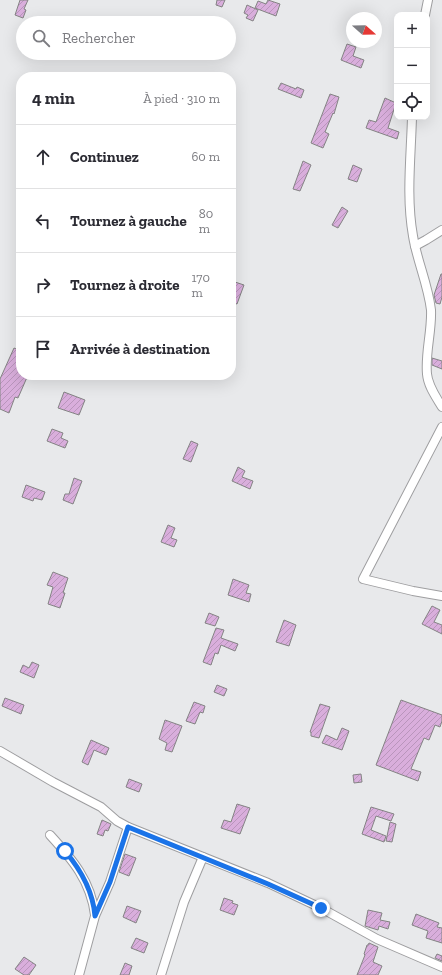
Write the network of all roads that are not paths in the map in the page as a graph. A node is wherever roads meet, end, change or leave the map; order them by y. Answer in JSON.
{"nodes":[{"id":1,"x":428,"y":0,"type":"edge"},
{"id":2,"x":426,"y":12,"type":"edge"},
{"id":3,"x":412,"y":120,"type":"edge"},
{"id":4,"x":442,"y":230,"type":"edge"},
{"id":5,"x":415,"y":246,"type":"junction"},
{"id":6,"x":442,"y":407,"type":"edge"},
{"id":7,"x":442,"y":428,"type":"edge"},
{"id":8,"x":442,"y":596,"type":"edge"},
{"id":9,"x":0,"y":751,"type":"edge"},
{"id":10,"x":128,"y":827,"type":"junction"},
{"id":11,"x":50,"y":835,"type":"dead end"},
{"id":12,"x":203,"y":857,"type":"junction"},
{"id":13,"x":95,"y":916,"type":"junction"},
{"id":14,"x":442,"y":968,"type":"edge"},
{"id":15,"x":80,"y":975,"type":"edge"},
{"id":16,"x":161,"y":975,"type":"edge"}],
"edges":[{"from":1,"to":2,"type":"street"},
{"from":3,"to":5,"type":"street"},
{"from":4,"to":5,"type":"street"},
{"from":5,"to":6,"type":"street"},
{"from":7,"to":8,"type":"street"},
{"from":9,"to":10,"type":"street"},
{"from":10,"to":12,"type":"street"},
{"from":10,"to":13,"type":"street"},
{"from":11,"to":13,"type":"street"},
{"from":12,"to":14,"type":"street"},
{"from":12,"to":16,"type":"street"},
{"from":13,"to":15,"type":"street"}]}
